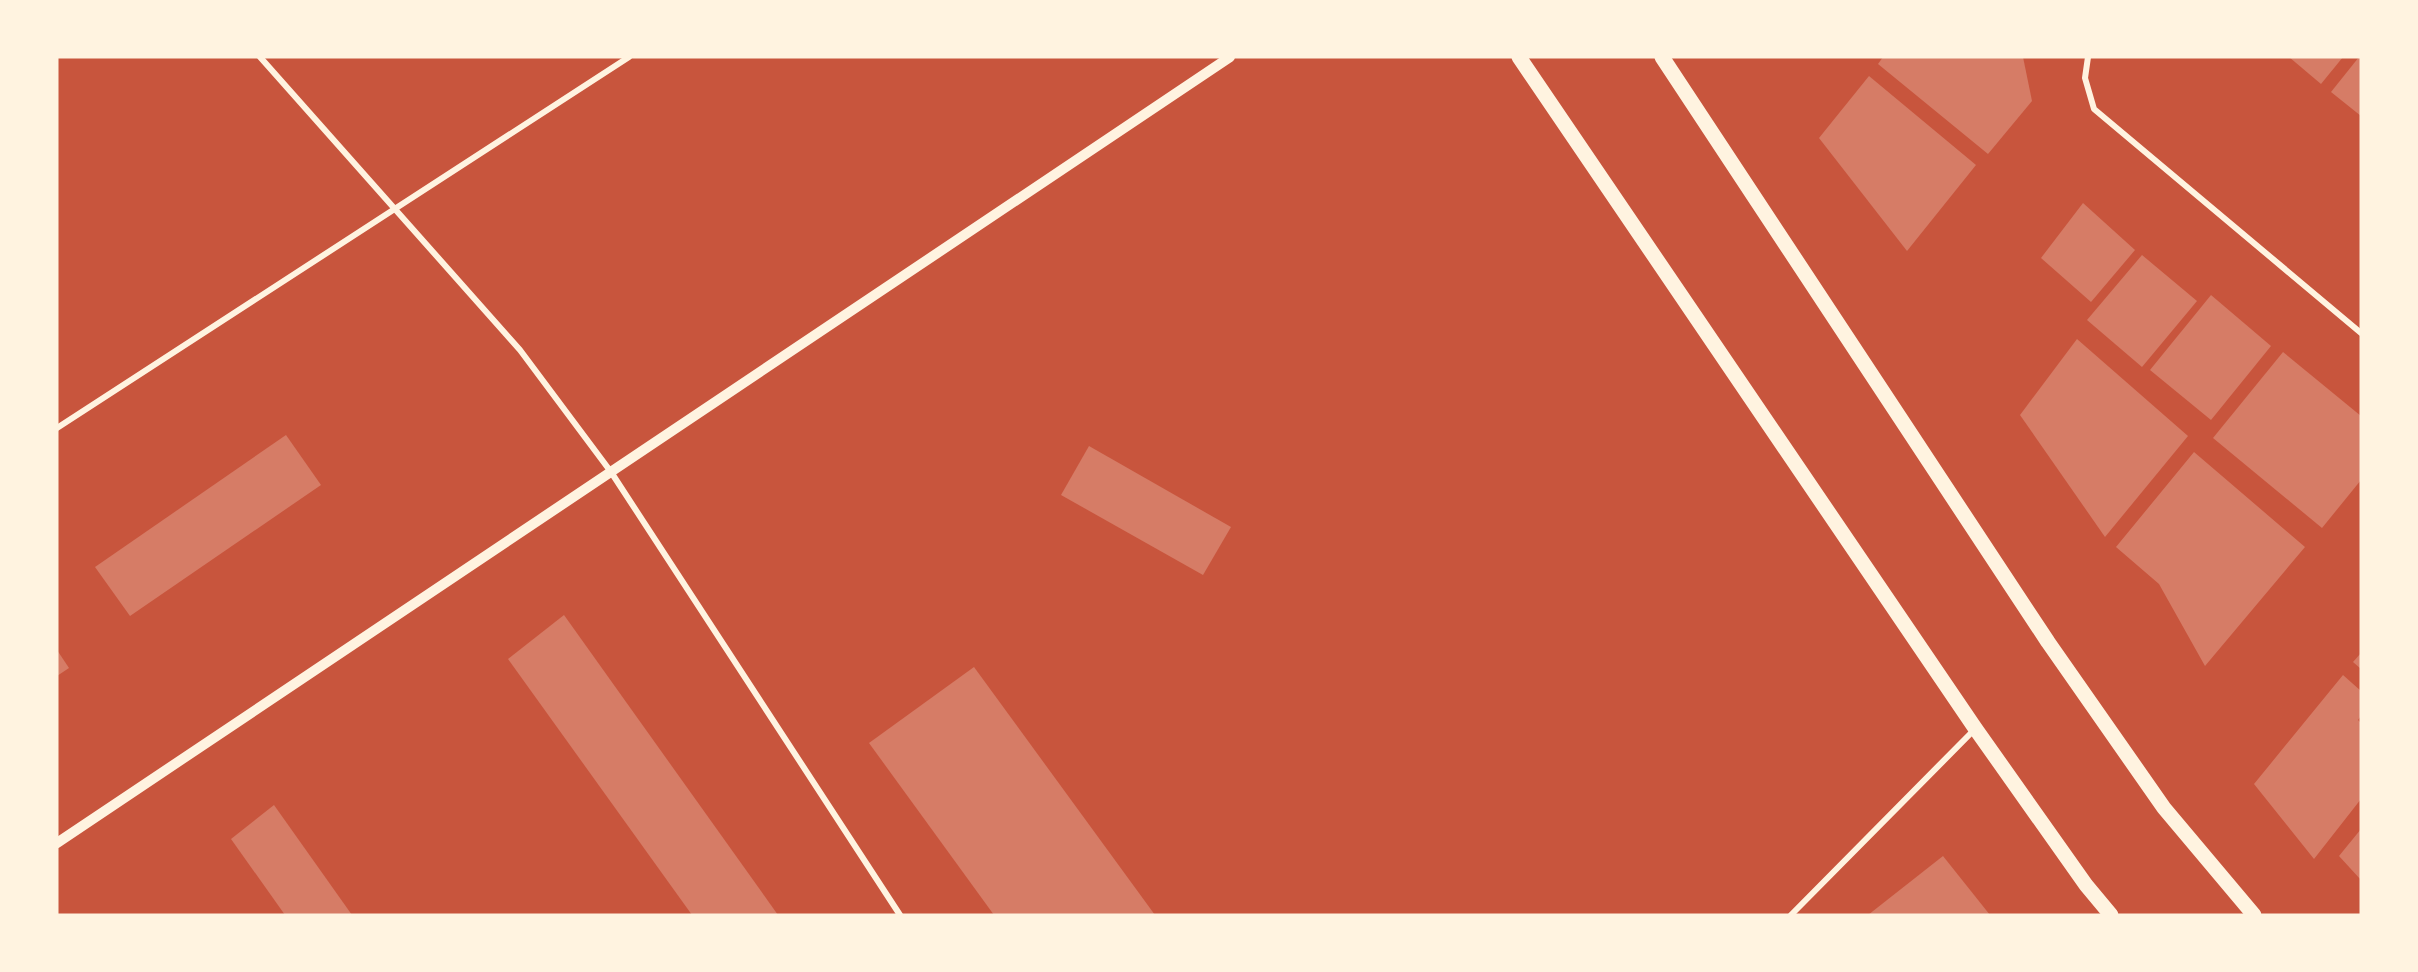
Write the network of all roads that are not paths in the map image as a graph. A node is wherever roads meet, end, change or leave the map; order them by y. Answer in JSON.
{"nodes":[{"id":1,"x":260,"y":57,"type":"edge"},
{"id":2,"x":629,"y":57,"type":"edge"},
{"id":3,"x":1230,"y":57,"type":"edge"},
{"id":4,"x":1519,"y":57,"type":"edge"},
{"id":5,"x":1662,"y":57,"type":"edge"},
{"id":6,"x":2088,"y":57,"type":"edge"},
{"id":7,"x":396,"y":211,"type":"junction"},
{"id":8,"x":2361,"y":333,"type":"edge"},
{"id":9,"x":57,"y":428,"type":"edge"},
{"id":10,"x":611,"y":472,"type":"junction"},
{"id":11,"x":1975,"y":728,"type":"junction"},
{"id":12,"x":57,"y":843,"type":"edge"},
{"id":13,"x":900,"y":915,"type":"edge"},
{"id":14,"x":1791,"y":915,"type":"edge"},
{"id":15,"x":2111,"y":915,"type":"edge"},
{"id":16,"x":2254,"y":915,"type":"edge"}],
"edges":[{"from":1,"to":7,"type":"street"},
{"from":2,"to":7,"type":"street"},
{"from":3,"to":10,"type":"street"},
{"from":4,"to":11,"type":"main road"},
{"from":5,"to":16,"type":"main road"},
{"from":6,"to":8,"type":"street"},
{"from":7,"to":9,"type":"street"},
{"from":7,"to":10,"type":"street"},
{"from":10,"to":12,"type":"street"},
{"from":10,"to":13,"type":"street"},
{"from":11,"to":14,"type":"street"},
{"from":11,"to":15,"type":"main road"}]}
